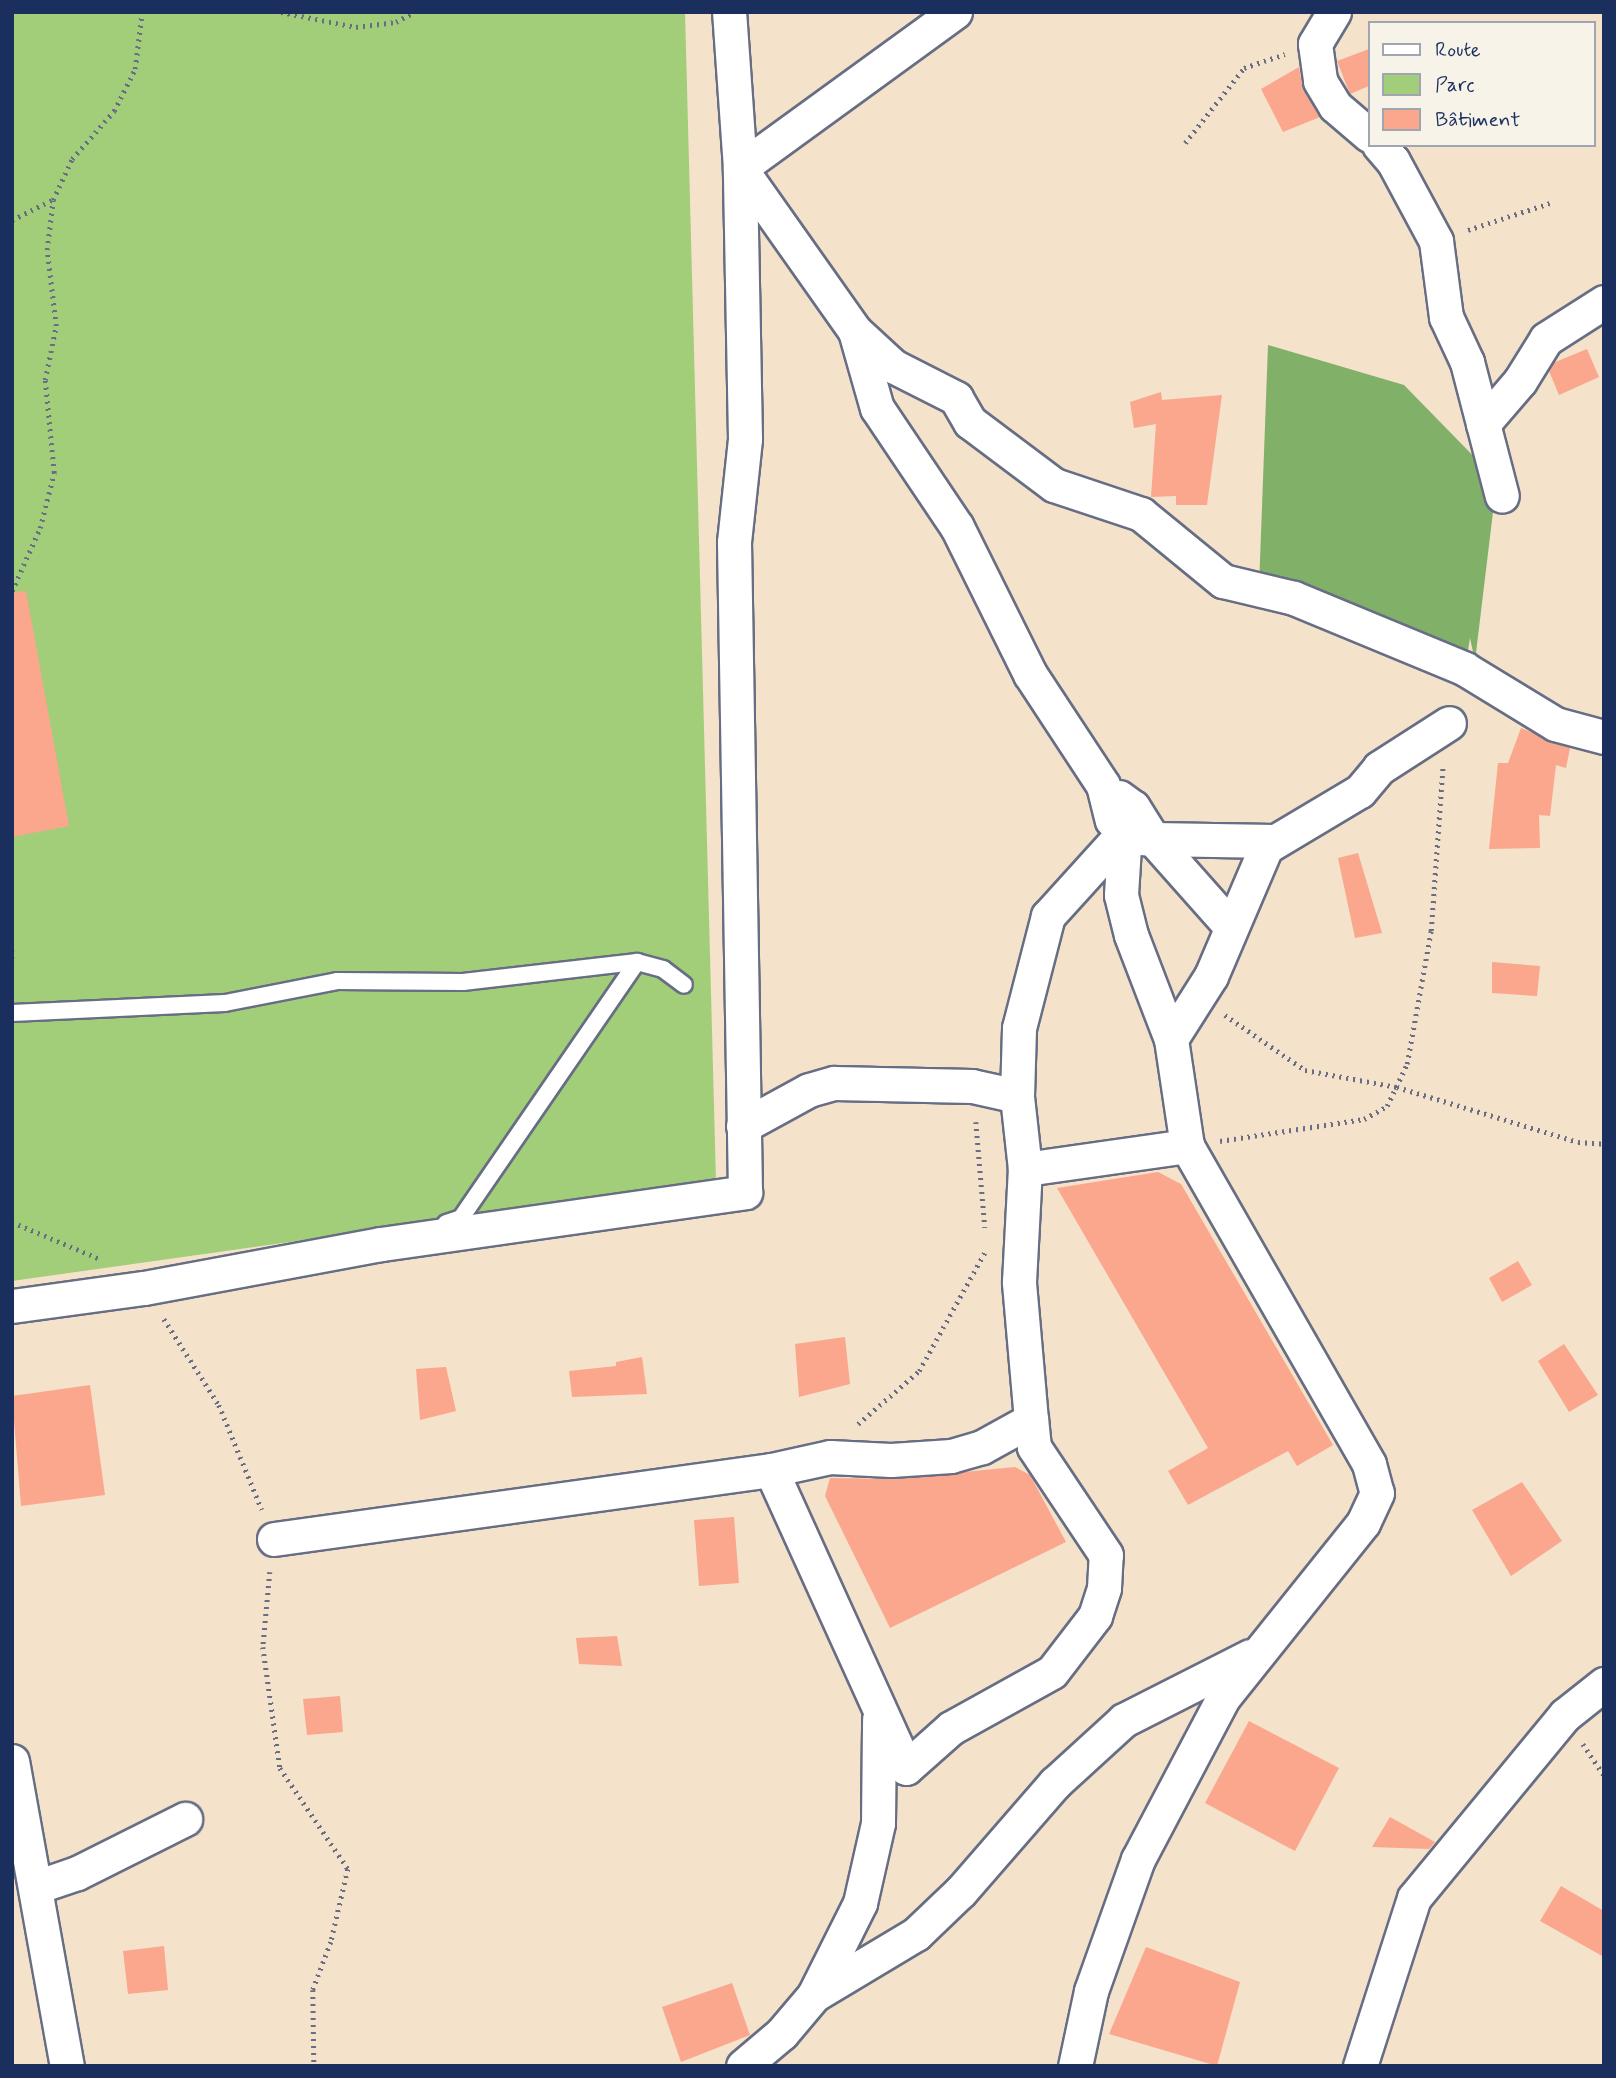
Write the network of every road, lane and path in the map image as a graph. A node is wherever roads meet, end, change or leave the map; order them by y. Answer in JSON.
{"nodes":[{"id":1,"x":142,"y":12,"type":"edge"},
{"id":2,"x":281,"y":12,"type":"edge"},
{"id":3,"x":414,"y":12,"type":"edge"},
{"id":4,"x":729,"y":12,"type":"edge"},
{"id":5,"x":955,"y":12,"type":"edge"},
{"id":6,"x":1334,"y":12,"type":"edge"},
{"id":7,"x":1315,"y":44,"type":"junction"},
{"id":8,"x":1368,"y":134,"type":"edge"},
{"id":9,"x":1185,"y":144,"type":"dead end"},
{"id":10,"x":1381,"y":147,"type":"edge"},
{"id":11,"x":740,"y":168,"type":"junction"},
{"id":12,"x":53,"y":200,"type":"junction"},
{"id":13,"x":1550,"y":203,"type":"dead end"},
{"id":14,"x":12,"y":220,"type":"edge"},
{"id":15,"x":1436,"y":241,"type":"junction"},
{"id":16,"x":1604,"y":302,"type":"edge"},
{"id":17,"x":855,"y":331,"type":"junction"},
{"id":18,"x":1483,"y":424,"type":"junction"},
{"id":19,"x":1502,"y":496,"type":"dead end"},
{"id":20,"x":12,"y":591,"type":"edge"},
{"id":21,"x":1449,"y":723,"type":"joint"},
{"id":22,"x":1604,"y":737,"type":"edge"},
{"id":23,"x":1135,"y":836,"type":"junction"},
{"id":24,"x":1274,"y":841,"type":"junction"},
{"id":25,"x":1231,"y":926,"type":"junction"},
{"id":26,"x":12,"y":950,"type":"edge"},
{"id":27,"x":637,"y":962,"type":"junction"},
{"id":28,"x":12,"y":964,"type":"edge"},
{"id":29,"x":684,"y":985,"type":"dead end"},
{"id":30,"x":1199,"y":997,"type":"junction"},
{"id":31,"x":12,"y":1013,"type":"edge"},
{"id":32,"x":1171,"y":1039,"type":"junction"},
{"id":33,"x":972,"y":1086,"type":"junction"},
{"id":34,"x":1396,"y":1087,"type":"junction"},
{"id":35,"x":1017,"y":1096,"type":"junction"},
{"id":36,"x":743,"y":1126,"type":"junction"},
{"id":37,"x":1604,"y":1144,"type":"edge"},
{"id":38,"x":1187,"y":1146,"type":"junction"},
{"id":39,"x":1025,"y":1168,"type":"junction"},
{"id":40,"x":12,"y":1222,"type":"edge"},
{"id":41,"x":381,"y":1244,"type":"junction"},
{"id":42,"x":144,"y":1288,"type":"junction"},
{"id":43,"x":12,"y":1306,"type":"edge"},
{"id":44,"x":1031,"y":1420,"type":"junction"},
{"id":45,"x":830,"y":1457,"type":"junction"},
{"id":46,"x":771,"y":1470,"type":"junction"},
{"id":47,"x":274,"y":1539,"type":"junction"},
{"id":48,"x":1261,"y":1650,"type":"junction"},
{"id":49,"x":1604,"y":1684,"type":"edge"},
{"id":50,"x":879,"y":1707,"type":"junction"},
{"id":51,"x":12,"y":1761,"type":"edge"},
{"id":52,"x":185,"y":1819,"type":"dead end"},
{"id":53,"x":36,"y":1887,"type":"junction"},
{"id":54,"x":814,"y":1995,"type":"junction"},
{"id":55,"x":67,"y":2066,"type":"edge"},
{"id":56,"x":314,"y":2066,"type":"edge"},
{"id":57,"x":743,"y":2066,"type":"edge"},
{"id":58,"x":1076,"y":2066,"type":"edge"},
{"id":59,"x":1360,"y":2066,"type":"edge"}],
"edges":[{"from":1,"to":12,"type":"path"},
{"from":2,"to":3,"type":"path"},
{"from":4,"to":11,"type":"street"},
{"from":5,"to":11,"type":"street"},
{"from":6,"to":7,"type":"street"},
{"from":7,"to":8,"type":"street"},
{"from":7,"to":9,"type":"path"},
{"from":10,"to":15,"type":"street"},
{"from":11,"to":17,"type":"street"},
{"from":11,"to":36,"type":"street"},
{"from":12,"to":14,"type":"path"},
{"from":12,"to":20,"type":"path"},
{"from":13,"to":15,"type":"path"},
{"from":15,"to":18,"type":"street"},
{"from":16,"to":18,"type":"street"},
{"from":17,"to":22,"type":"street"},
{"from":17,"to":23,"type":"street"},
{"from":18,"to":19,"type":"street"},
{"from":21,"to":24,"type":"street"},
{"from":21,"to":34,"type":"path"},
{"from":23,"to":24,"type":"street"},
{"from":23,"to":25,"type":"street"},
{"from":23,"to":32,"type":"street"},
{"from":23,"to":35,"type":"street"},
{"from":24,"to":25,"type":"street"},
{"from":25,"to":30,"type":"street"},
{"from":26,"to":28,"type":"path"},
{"from":27,"to":29,"type":"lane"},
{"from":27,"to":31,"type":"lane"},
{"from":27,"to":41,"type":"lane"},
{"from":30,"to":32,"type":"street"},
{"from":30,"to":34,"type":"path"},
{"from":32,"to":38,"type":"street"},
{"from":33,"to":35,"type":"street"},
{"from":33,"to":36,"type":"street"},
{"from":33,"to":45,"type":"path"},
{"from":34,"to":37,"type":"path"},
{"from":34,"to":38,"type":"path"},
{"from":35,"to":39,"type":"street"},
{"from":36,"to":41,"type":"street"},
{"from":38,"to":39,"type":"street"},
{"from":38,"to":48,"type":"street"},
{"from":39,"to":44,"type":"street"},
{"from":40,"to":42,"type":"path"},
{"from":41,"to":42,"type":"street"},
{"from":42,"to":43,"type":"street"},
{"from":42,"to":47,"type":"path"},
{"from":44,"to":45,"type":"street"},
{"from":44,"to":50,"type":"street"},
{"from":45,"to":46,"type":"street"},
{"from":46,"to":47,"type":"street"},
{"from":46,"to":50,"type":"street"},
{"from":47,"to":56,"type":"path"},
{"from":48,"to":54,"type":"street"},
{"from":48,"to":58,"type":"street"},
{"from":49,"to":59,"type":"street"},
{"from":50,"to":54,"type":"street"},
{"from":51,"to":53,"type":"street"},
{"from":52,"to":53,"type":"street"},
{"from":53,"to":55,"type":"street"},
{"from":54,"to":57,"type":"street"}]}
